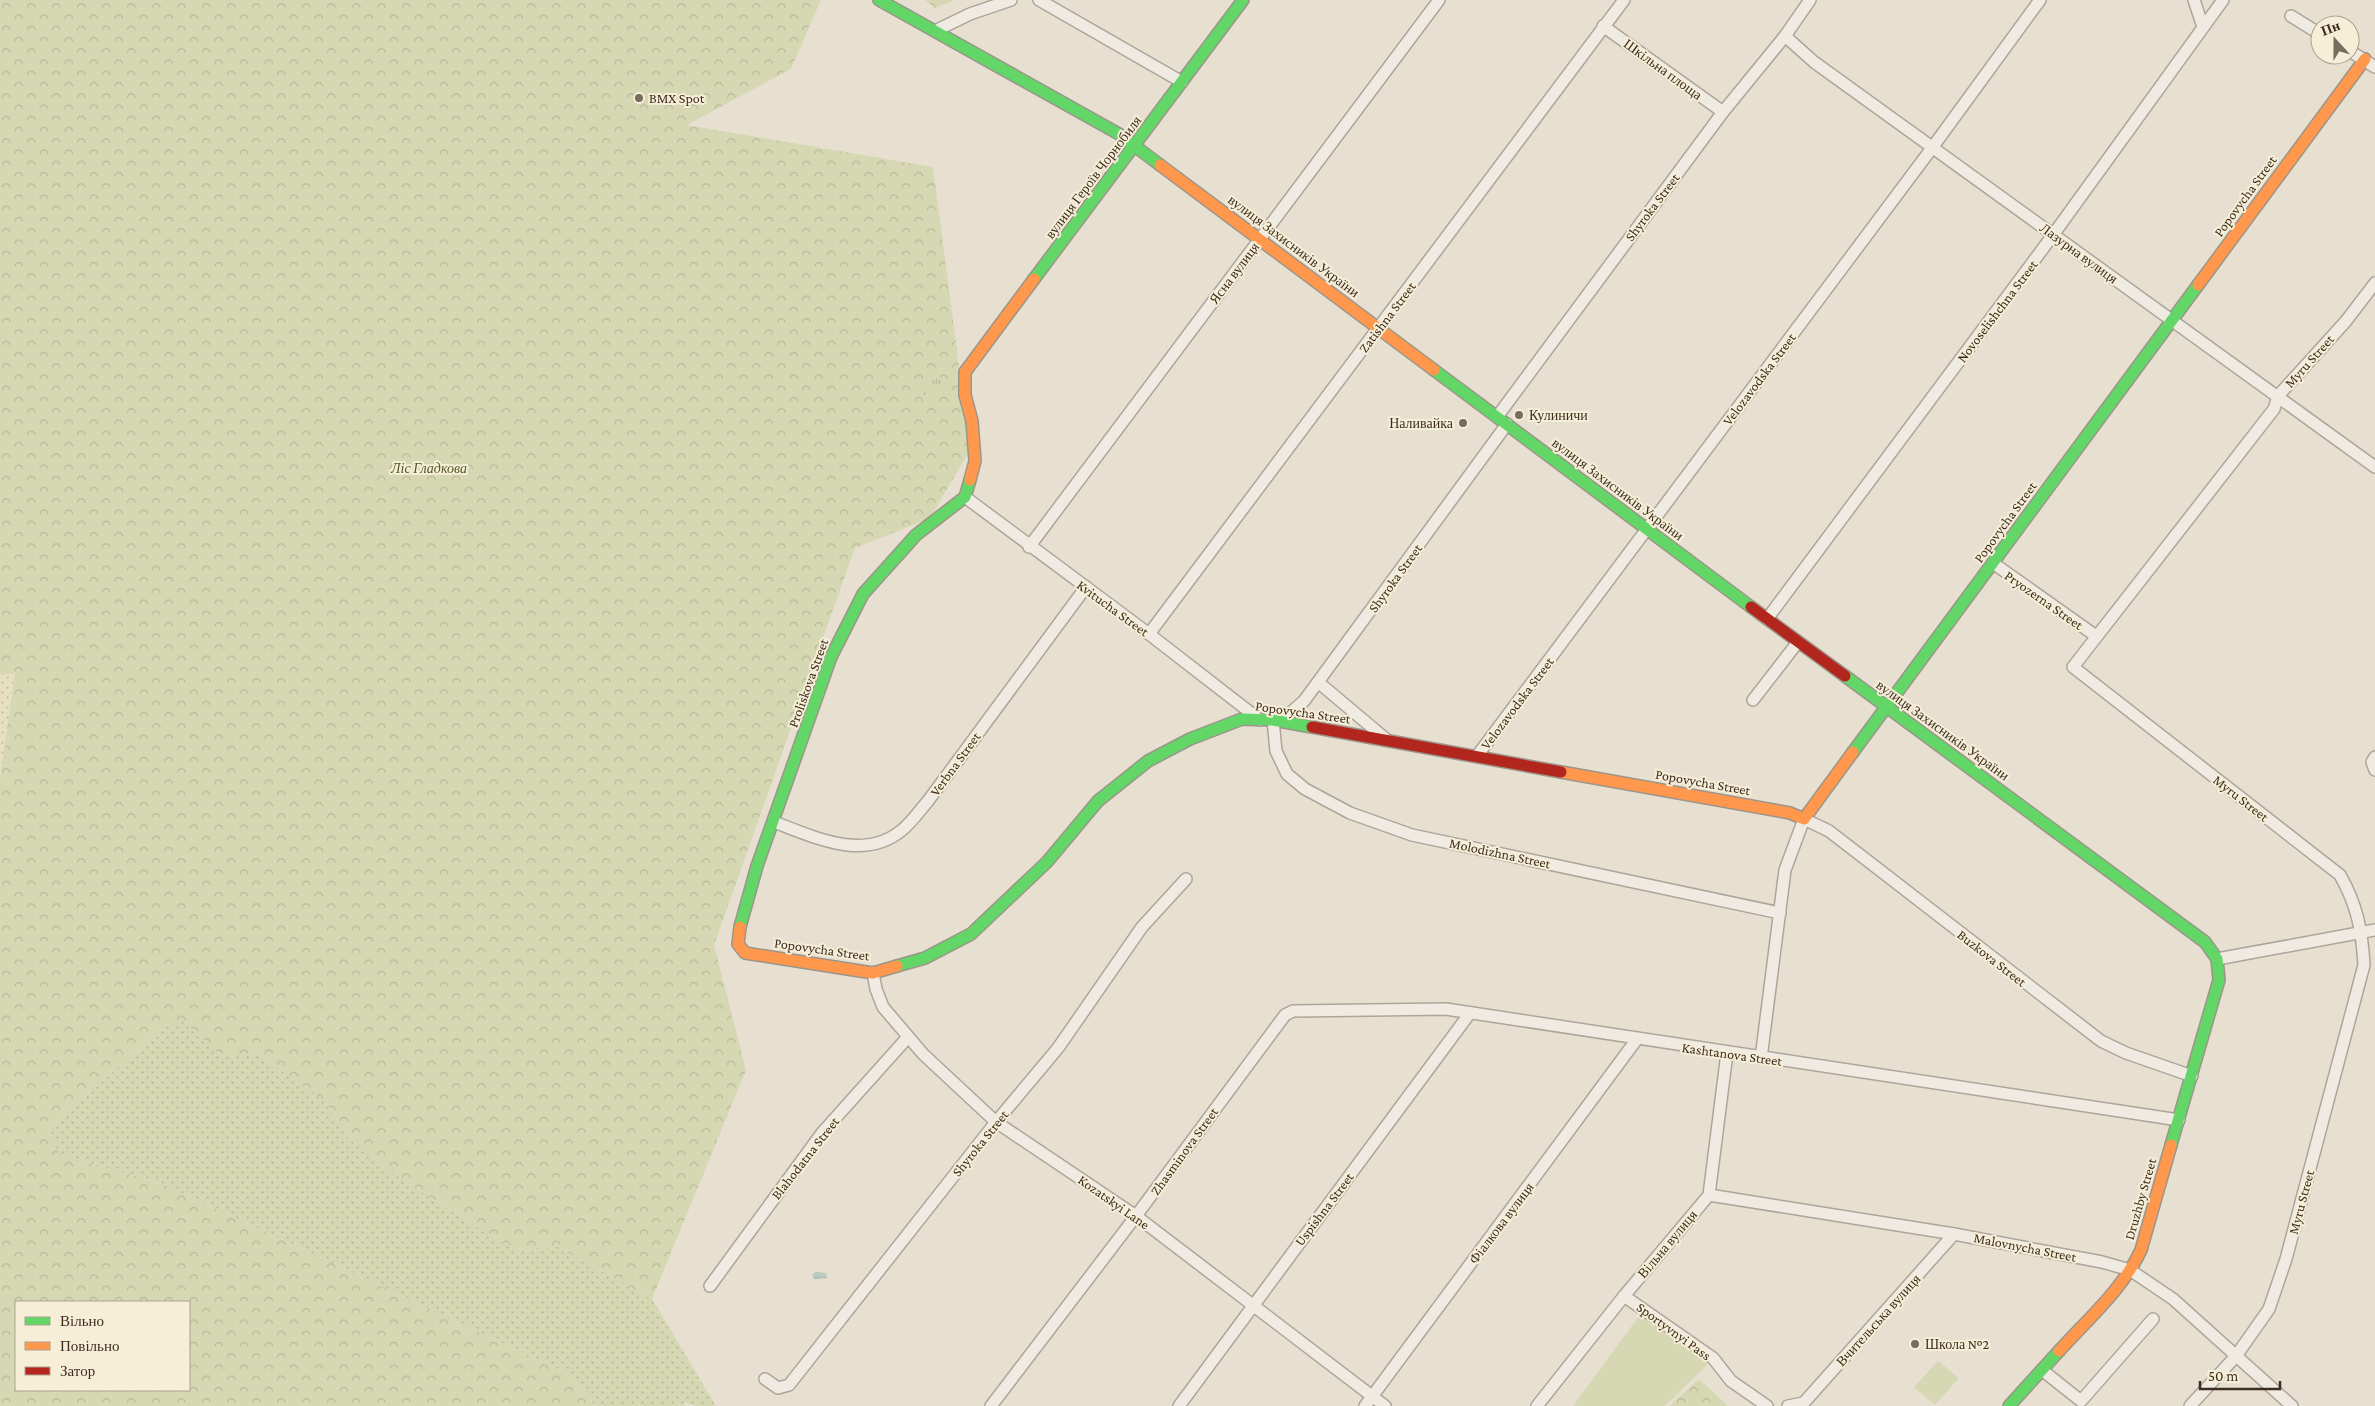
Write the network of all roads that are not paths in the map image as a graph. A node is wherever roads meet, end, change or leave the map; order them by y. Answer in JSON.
{"nodes":[{"id":1,"x":879,"y":0,"type":"edge"},
{"id":2,"x":1011,"y":0,"type":"edge"},
{"id":3,"x":1039,"y":0,"type":"edge"},
{"id":4,"x":1243,"y":0,"type":"edge"},
{"id":5,"x":1439,"y":0,"type":"edge"},
{"id":6,"x":1624,"y":0,"type":"edge"},
{"id":7,"x":1810,"y":0,"type":"edge"},
{"id":8,"x":2040,"y":0,"type":"edge"},
{"id":9,"x":2194,"y":0,"type":"edge"},
{"id":10,"x":2223,"y":0,"type":"edge"},
{"id":11,"x":2290,"y":16,"type":"dead end"},
{"id":12,"x":1603,"y":26,"type":"junction"},
{"id":13,"x":2203,"y":27,"type":"junction"},
{"id":14,"x":2310,"y":28,"type":"edge"},
{"id":15,"x":935,"y":31,"type":"junction"},
{"id":16,"x":1785,"y":36,"type":"junction"},
{"id":17,"x":2360,"y":56,"type":"edge"},
{"id":18,"x":2365,"y":59,"type":"junction"},
{"id":19,"x":2375,"y":67,"type":"edge"},
{"id":20,"x":1182,"y":82,"type":"junction"},
{"id":21,"x":1723,"y":112,"type":"junction"},
{"id":22,"x":1135,"y":146,"type":"junction"},
{"id":23,"x":1932,"y":148,"type":"junction"},
{"id":24,"x":2053,"y":235,"type":"junction"},
{"id":25,"x":1260,"y":239,"type":"junction"},
{"id":26,"x":2375,"y":283,"type":"edge"},
{"id":27,"x":2172,"y":321,"type":"junction"},
{"id":28,"x":1379,"y":328,"type":"junction"},
{"id":29,"x":2278,"y":396,"type":"junction"},
{"id":30,"x":1497,"y":417,"type":"junction"},
{"id":31,"x":1507,"y":424,"type":"junction"},
{"id":32,"x":2375,"y":467,"type":"edge"},
{"id":33,"x":965,"y":497,"type":"junction"},
{"id":34,"x":1647,"y":529,"type":"junction"},
{"id":35,"x":1030,"y":547,"type":"junction"},
{"id":36,"x":1993,"y":563,"type":"junction"},
{"id":37,"x":1086,"y":587,"type":"junction"},
{"id":38,"x":1767,"y":619,"type":"junction"},
{"id":39,"x":1149,"y":634,"type":"junction"},
{"id":40,"x":2096,"y":636,"type":"junction"},
{"id":41,"x":1798,"y":642,"type":"junction"},
{"id":42,"x":1318,"y":682,"type":"junction"},
{"id":43,"x":1753,"y":700,"type":"dead end"},
{"id":44,"x":1886,"y":707,"type":"junction"},
{"id":45,"x":1260,"y":720,"type":"junction"},
{"id":46,"x":1273,"y":720,"type":"junction"},
{"id":47,"x":1387,"y":740,"type":"junction"},
{"id":48,"x":1477,"y":756,"type":"junction"},
{"id":49,"x":2375,"y":757,"type":"edge"},
{"id":50,"x":2375,"y":770,"type":"edge"},
{"id":51,"x":1804,"y":819,"type":"junction"},
{"id":52,"x":774,"y":822,"type":"junction"},
{"id":53,"x":1186,"y":879,"type":"dead end"},
{"id":54,"x":1780,"y":913,"type":"junction"},
{"id":55,"x":2375,"y":930,"type":"edge"},
{"id":56,"x":2362,"y":932,"type":"junction"},
{"id":57,"x":745,"y":953,"type":"joint"},
{"id":58,"x":2217,"y":959,"type":"junction"},
{"id":59,"x":873,"y":972,"type":"junction"},
{"id":60,"x":1470,"y":1013,"type":"junction"},
{"id":61,"x":1285,"y":1015,"type":"joint"},
{"id":62,"x":908,"y":1037,"type":"junction"},
{"id":63,"x":1637,"y":1040,"type":"junction"},
{"id":64,"x":1726,"y":1053,"type":"junction"},
{"id":65,"x":1762,"y":1058,"type":"junction"},
{"id":66,"x":2192,"y":1076,"type":"junction"},
{"id":67,"x":2179,"y":1120,"type":"junction"},
{"id":68,"x":996,"y":1122,"type":"junction"},
{"id":69,"x":1709,"y":1195,"type":"junction"},
{"id":70,"x":1136,"y":1216,"type":"junction"},
{"id":71,"x":1954,"y":1234,"type":"junction"},
{"id":72,"x":2130,"y":1270,"type":"junction"},
{"id":73,"x":710,"y":1286,"type":"dead end"},
{"id":74,"x":1624,"y":1296,"type":"junction"},
{"id":75,"x":1253,"y":1306,"type":"junction"},
{"id":76,"x":2153,"y":1319,"type":"dead end"},
{"id":77,"x":2236,"y":1356,"type":"junction"},
{"id":78,"x":2042,"y":1370,"type":"junction"},
{"id":79,"x":765,"y":1379,"type":"dead end"},
{"id":80,"x":1368,"y":1401,"type":"edge"},
{"id":81,"x":1802,"y":1405,"type":"edge"},
{"id":82,"x":991,"y":1406,"type":"edge"},
{"id":83,"x":1179,"y":1406,"type":"edge"},
{"id":84,"x":1385,"y":1406,"type":"edge"},
{"id":85,"x":1537,"y":1406,"type":"edge"},
{"id":86,"x":1768,"y":1406,"type":"edge"},
{"id":87,"x":1788,"y":1406,"type":"edge"},
{"id":88,"x":2009,"y":1406,"type":"edge"},
{"id":89,"x":2190,"y":1406,"type":"edge"},
{"id":90,"x":2292,"y":1406,"type":"edge"}],
"edges":[{"from":1,"to":15,"type":"street","name":"вулиця Захисників України"},
{"from":2,"to":15,"type":"street"},
{"from":3,"to":20,"type":"street"},
{"from":4,"to":20,"type":"street","name":"вулиця Героїв Чорнобиля"},
{"from":5,"to":25,"type":"street","name":"Ясна вулиця"},
{"from":6,"to":12,"type":"street","name":"Zatishna Street"},
{"from":7,"to":16,"type":"street","name":"Shyroka Street"},
{"from":8,"to":23,"type":"street","name":"Velozavodska Street"},
{"from":9,"to":13,"type":"street"},
{"from":10,"to":13,"type":"street","name":"Novoselishchna Street"},
{"from":11,"to":14,"type":"street"},
{"from":12,"to":21,"type":"street","name":"Шкільна площа"},
{"from":12,"to":28,"type":"street","name":"Zatishna Street"},
{"from":13,"to":24,"type":"street","name":"Novoselishchna Street"},
{"from":15,"to":22,"type":"street","name":"вулиця Захисників України"},
{"from":16,"to":21,"type":"street","name":"Shyroka Street"},
{"from":16,"to":23,"type":"street","name":"Лазурна вулиця"},
{"from":17,"to":18,"type":"street"},
{"from":18,"to":19,"type":"street"},
{"from":18,"to":27,"type":"street","name":"Popovycha Street"},
{"from":20,"to":22,"type":"street","name":"вулиця Героїв Чорнобиля"},
{"from":21,"to":30,"type":"street","name":"Shyroka Street"},
{"from":22,"to":25,"type":"street","name":"вулиця Захисників України"},
{"from":22,"to":33,"type":"street","name":"вулиця Героїв Чорнобиля"},
{"from":23,"to":24,"type":"street","name":"Лазурна вулиця"},
{"from":23,"to":34,"type":"street","name":"Velozavodska Street"},
{"from":24,"to":27,"type":"street","name":"Лазурна вулиця"},
{"from":24,"to":38,"type":"street","name":"Novoselishchna Street"},
{"from":25,"to":28,"type":"street","name":"вулиця Захисників України"},
{"from":25,"to":35,"type":"street","name":"Ясна вулиця"},
{"from":26,"to":29,"type":"street","name":"Myru Street"},
{"from":27,"to":29,"type":"street","name":"Лазурна вулиця"},
{"from":27,"to":36,"type":"street","name":"Popovycha Street"},
{"from":28,"to":30,"type":"street","name":"вулиця Захисників України"},
{"from":28,"to":39,"type":"street","name":"Zatishna Street"},
{"from":29,"to":32,"type":"street","name":"Лазурна вулиця"},
{"from":29,"to":40,"type":"street","name":"Myru Street"},
{"from":30,"to":31,"type":"street","name":"вулиця Захисників України"},
{"from":31,"to":34,"type":"street","name":"вулиця Захисників України"},
{"from":31,"to":42,"type":"street","name":"Shyroka Street"},
{"from":33,"to":35,"type":"street","name":"Kvitucha Street"},
{"from":33,"to":52,"type":"street","name":"Proliskova Street"},
{"from":34,"to":38,"type":"street","name":"вулиця Захисників України"},
{"from":34,"to":48,"type":"street","name":"Velozavodska Street"},
{"from":35,"to":37,"type":"street","name":"Kvitucha Street"},
{"from":36,"to":40,"type":"street","name":"Pryozerna Street"},
{"from":36,"to":44,"type":"street","name":"Popovycha Street"},
{"from":37,"to":39,"type":"street","name":"Kvitucha Street"},
{"from":37,"to":52,"type":"street","name":"Verbna Street"},
{"from":38,"to":41,"type":"street","name":"вулиця Захисників України"},
{"from":39,"to":45,"type":"street","name":"Kvitucha Street"},
{"from":40,"to":56,"type":"street","name":"Myru Street"},
{"from":41,"to":43,"type":"street"},
{"from":41,"to":44,"type":"street","name":"вулиця Захисників України"},
{"from":42,"to":46,"type":"street","name":"Shyroka Street"},
{"from":42,"to":47,"type":"street"},
{"from":44,"to":51,"type":"street","name":"Popovycha Street"},
{"from":44,"to":58,"type":"street","name":"вулиця Захисників України"},
{"from":45,"to":46,"type":"street","name":"Popovycha Street"},
{"from":45,"to":59,"type":"street","name":"Popovycha Street"},
{"from":46,"to":47,"type":"street","name":"Popovycha Street"},
{"from":46,"to":54,"type":"street","name":"Molodizhna Street"},
{"from":47,"to":48,"type":"street","name":"Popovycha Street"},
{"from":48,"to":51,"type":"street","name":"Popovycha Street"},
{"from":49,"to":50,"type":"street"},
{"from":51,"to":54,"type":"street"},
{"from":51,"to":66,"type":"street","name":"Buzkova Street"},
{"from":52,"to":57,"type":"street","name":"Proliskova Street"},
{"from":53,"to":68,"type":"street","name":"Shyroka Street"},
{"from":54,"to":65,"type":"street"},
{"from":55,"to":56,"type":"street"},
{"from":56,"to":58,"type":"street"},
{"from":56,"to":77,"type":"street","name":"Myru Street"},
{"from":57,"to":59,"type":"street","name":"Popovycha Street"},
{"from":58,"to":66,"type":"street","name":"Druzhby Street"},
{"from":59,"to":62,"type":"street","name":"Kozatskyi Lane"},
{"from":60,"to":61,"type":"street","name":"Kashtanova Street"},
{"from":60,"to":63,"type":"street","name":"Kashtanova Street"},
{"from":60,"to":75,"type":"street","name":"Uspishna Street"},
{"from":61,"to":70,"type":"street","name":"Zhasminova Street"},
{"from":62,"to":68,"type":"street","name":"Kozatskyi Lane"},
{"from":62,"to":73,"type":"street","name":"Blahodatna Street"},
{"from":63,"to":64,"type":"street","name":"Kashtanova Street"},
{"from":63,"to":80,"type":"street","name":"Фіалкова вулиця"},
{"from":64,"to":65,"type":"street","name":"Kashtanova Street"},
{"from":64,"to":69,"type":"street"},
{"from":65,"to":67,"type":"street","name":"Kashtanova Street"},
{"from":66,"to":67,"type":"street","name":"Druzhby Street"},
{"from":67,"to":72,"type":"street","name":"Druzhby Street"},
{"from":68,"to":70,"type":"street","name":"Kozatskyi Lane"},
{"from":68,"to":79,"type":"street","name":"Shyroka Street"},
{"from":69,"to":71,"type":"street","name":"Malovnycha Street"},
{"from":69,"to":74,"type":"street","name":"Вільна вулиця"},
{"from":70,"to":75,"type":"street","name":"Kozatskyi Lane"},
{"from":70,"to":82,"type":"street","name":"Zhasminova Street"},
{"from":71,"to":72,"type":"street","name":"Malovnycha Street"},
{"from":71,"to":81,"type":"street","name":"Вчительська вулиця"},
{"from":72,"to":77,"type":"street","name":"Malovnycha Street"},
{"from":72,"to":78,"type":"street","name":"Druzhby Street"},
{"from":74,"to":85,"type":"street","name":"Вільна вулиця"},
{"from":74,"to":86,"type":"street","name":"Sportyvnyi Pass"},
{"from":75,"to":80,"type":"street","name":"Kozatskyi Lane"},
{"from":75,"to":83,"type":"street","name":"Uspishna Street"},
{"from":76,"to":78,"type":"street"},
{"from":77,"to":89,"type":"street","name":"Myru Street"},
{"from":77,"to":90,"type":"street","name":"Malovnycha Street"},
{"from":78,"to":88,"type":"street","name":"Druzhby Street"},
{"from":80,"to":84,"type":"street","name":"Kozatskyi Lane"},
{"from":81,"to":87,"type":"street"}]}
